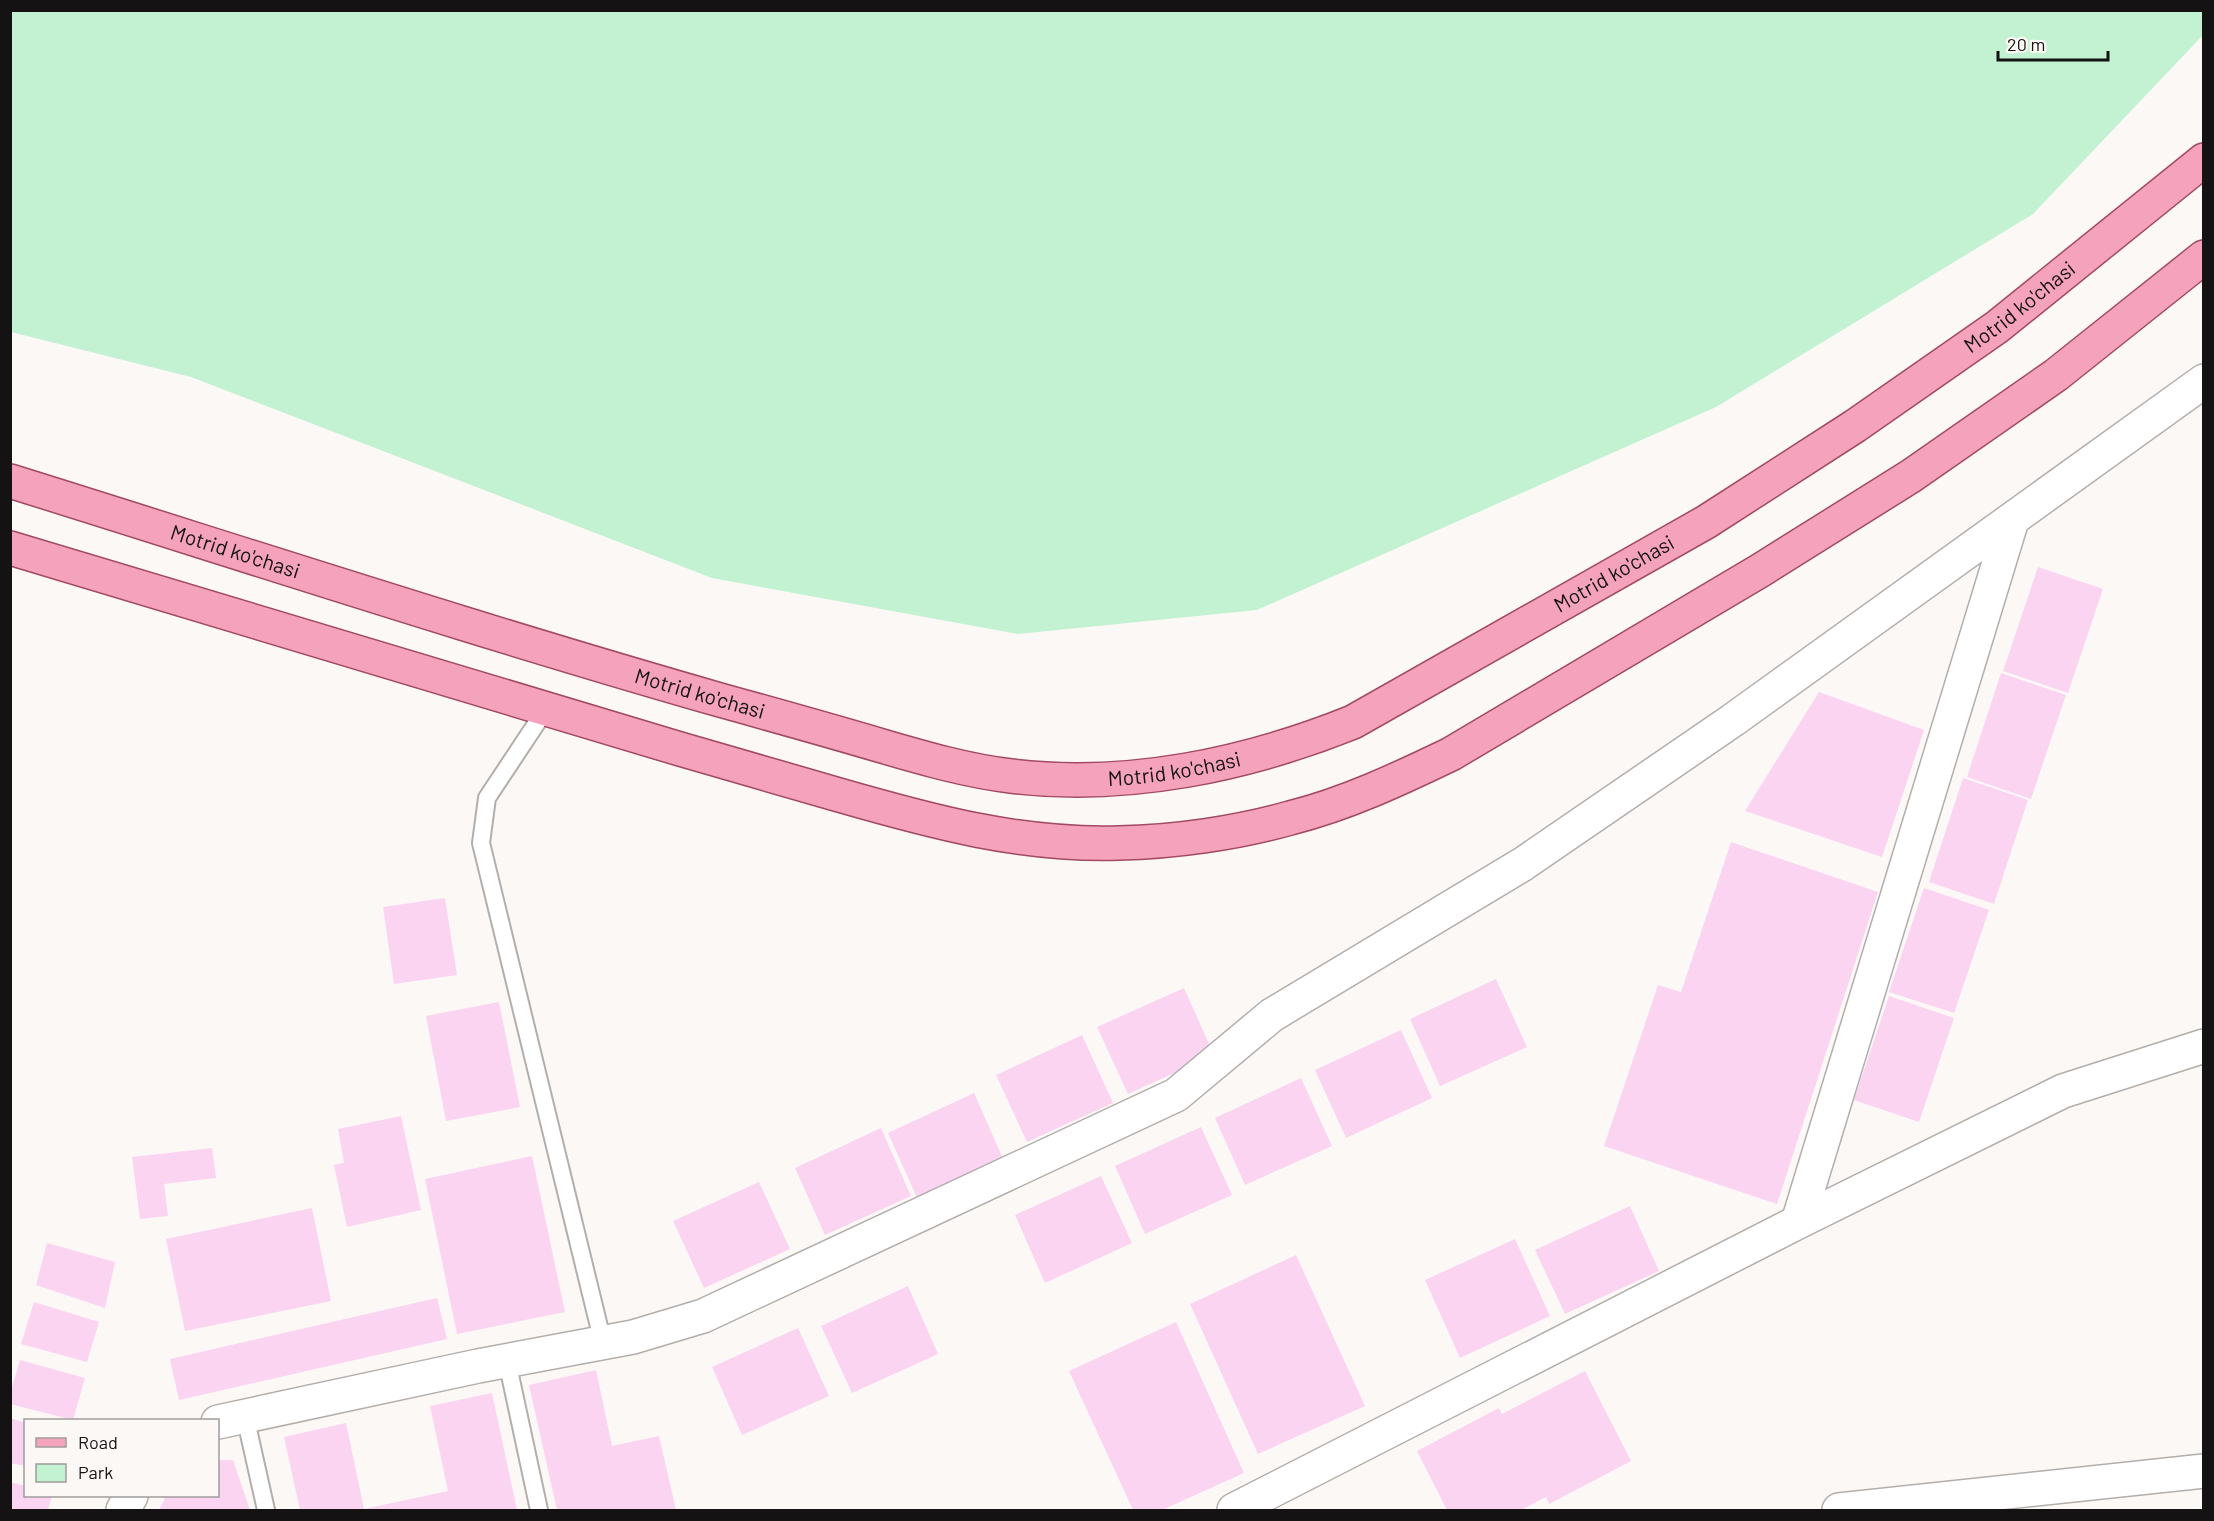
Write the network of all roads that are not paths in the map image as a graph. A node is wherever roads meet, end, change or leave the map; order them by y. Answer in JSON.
{"nodes":[{"id":1,"x":2204,"y":160,"type":"edge"},
{"id":2,"x":2204,"y":257,"type":"edge"},
{"id":3,"x":2204,"y":381,"type":"edge"},
{"id":4,"x":10,"y":481,"type":"edge"},
{"id":5,"x":2013,"y":520,"type":"junction"},
{"id":6,"x":10,"y":548,"type":"edge"},
{"id":7,"x":546,"y":709,"type":"junction"},
{"id":8,"x":2204,"y":1046,"type":"edge"},
{"id":9,"x":1798,"y":1222,"type":"junction"},
{"id":10,"x":603,"y":1343,"type":"junction"},
{"id":11,"x":507,"y":1361,"type":"junction"},
{"id":12,"x":231,"y":1419,"type":"edge"},
{"id":13,"x":2204,"y":1471,"type":"edge"},
{"id":14,"x":266,"y":1510,"type":"edge"},
{"id":15,"x":539,"y":1510,"type":"edge"},
{"id":16,"x":1234,"y":1510,"type":"edge"},
{"id":17,"x":1839,"y":1510,"type":"edge"}],
"edges":[{"from":1,"to":4,"type":"main road","name":"Motrid ko'chasi"},
{"from":2,"to":7,"type":"main road"},
{"from":3,"to":5,"type":"street"},
{"from":5,"to":9,"type":"street"},
{"from":5,"to":10,"type":"street"},
{"from":6,"to":7,"type":"main road"},
{"from":7,"to":10,"type":"lane"},
{"from":8,"to":9,"type":"street"},
{"from":9,"to":16,"type":"street"},
{"from":10,"to":11,"type":"street"},
{"from":11,"to":12,"type":"street"},
{"from":11,"to":15,"type":"lane"},
{"from":12,"to":14,"type":"lane"},
{"from":13,"to":17,"type":"street"}]}
